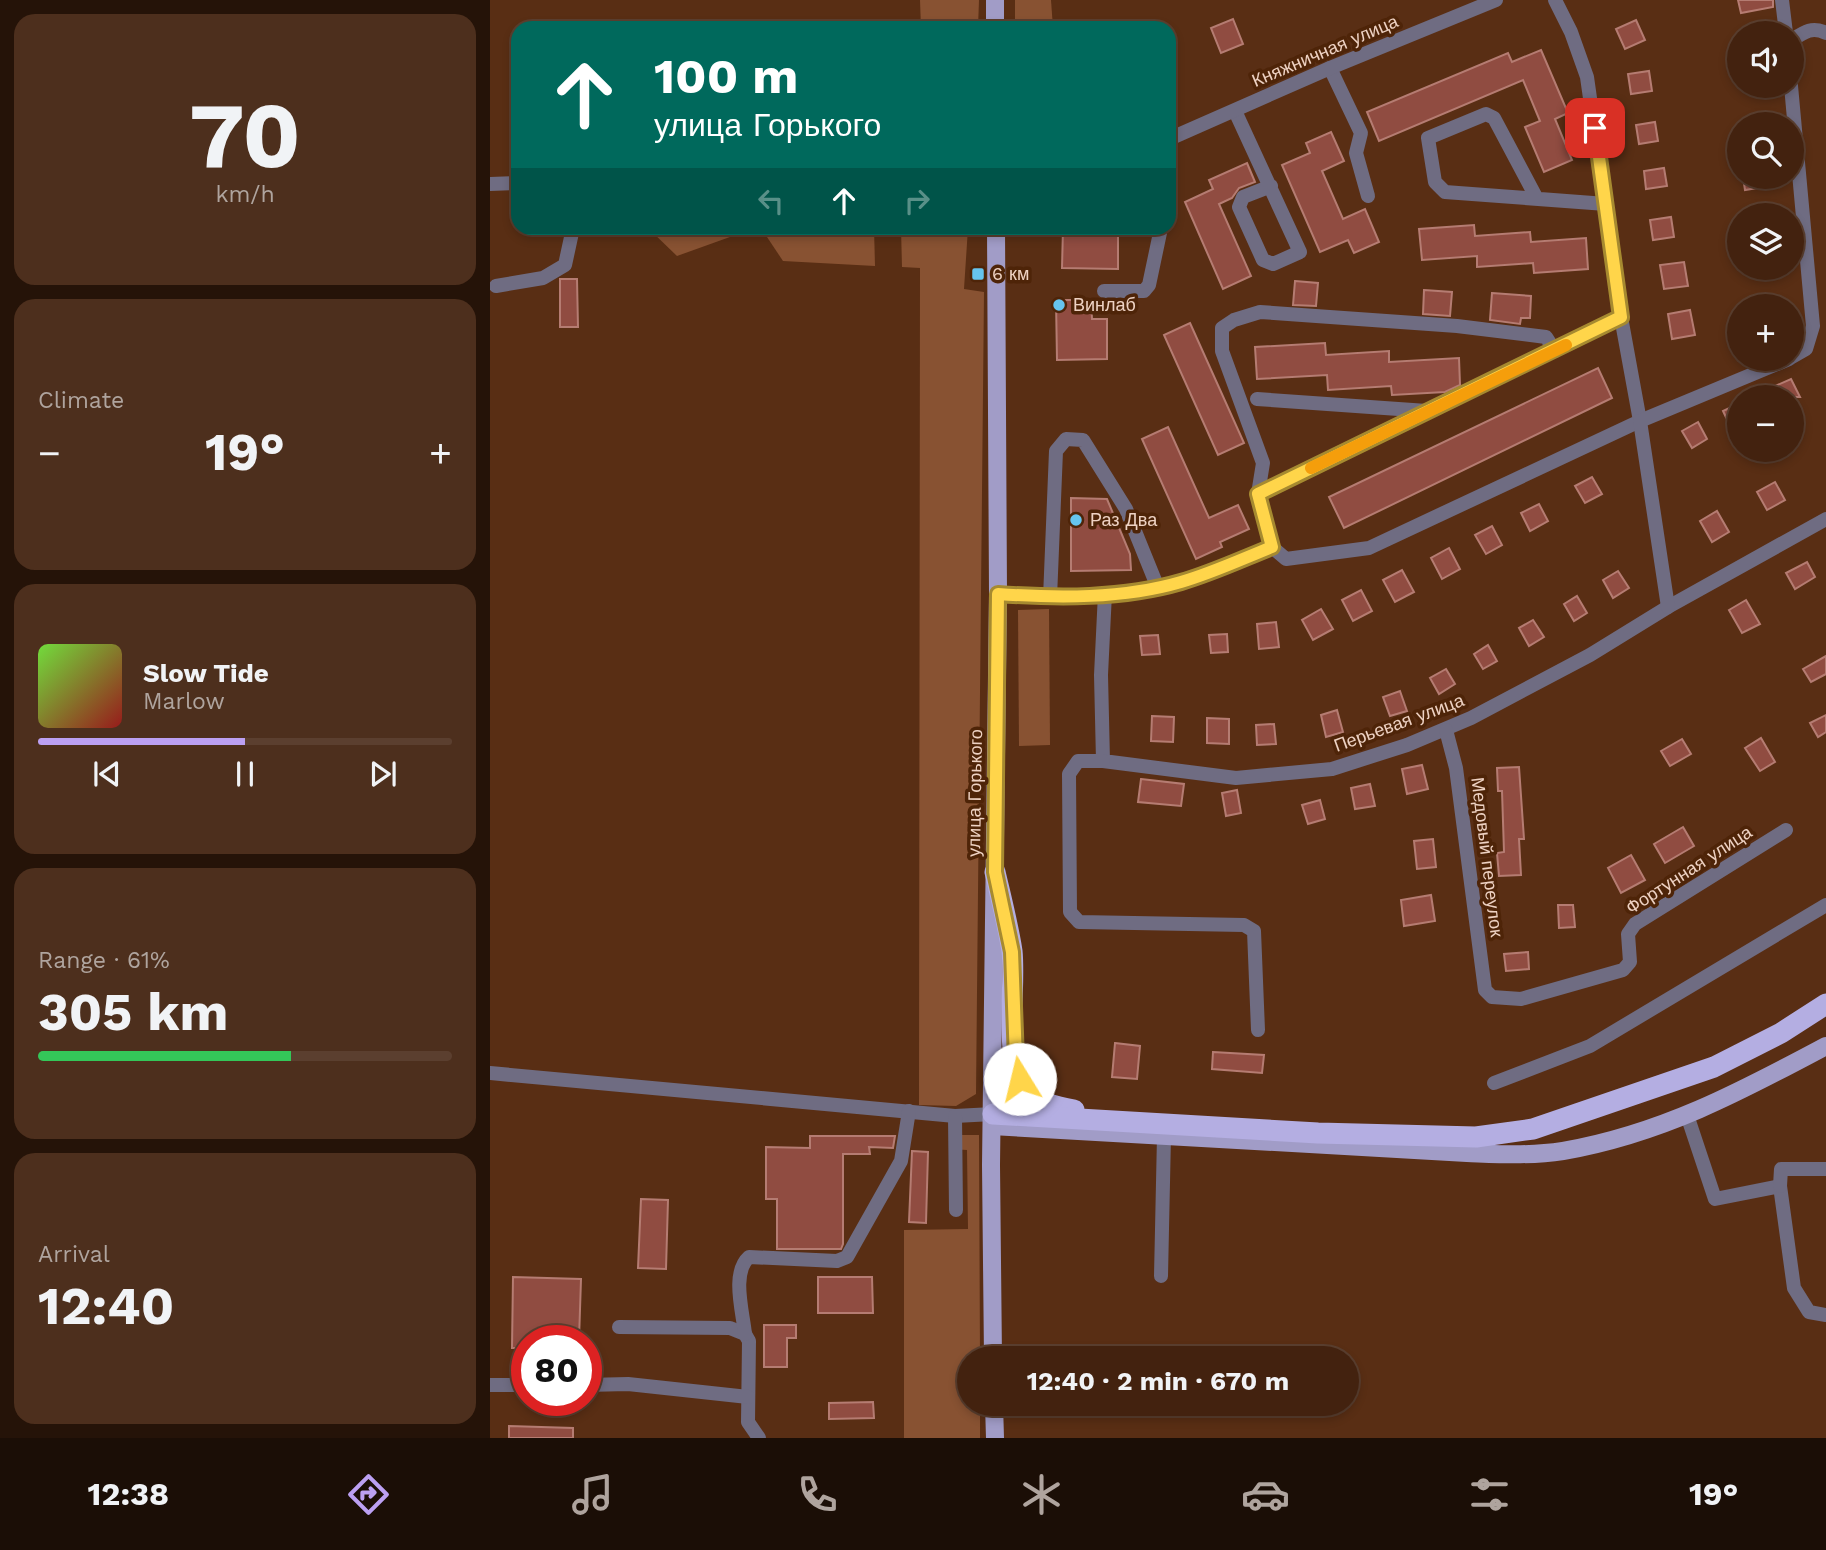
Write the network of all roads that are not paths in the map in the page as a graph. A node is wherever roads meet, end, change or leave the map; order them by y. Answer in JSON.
{"nodes":[{"id":1,"x":995,"y":0,"type":"edge"},
{"id":2,"x":1496,"y":0,"type":"edge"},
{"id":3,"x":1555,"y":0,"type":"edge"},
{"id":4,"x":1782,"y":0,"type":"edge"},
{"id":5,"x":995,"y":21,"type":"edge"},
{"id":6,"x":1785,"y":21,"type":"edge"},
{"id":7,"x":1804,"y":32,"type":"edge"},
{"id":8,"x":1826,"y":33,"type":"edge"},
{"id":9,"x":1329,"y":68,"type":"junction"},
{"id":10,"x":1792,"y":98,"type":"edge"},
{"id":11,"x":1235,"y":111,"type":"junction"},
{"id":12,"x":1176,"y":136,"type":"edge"},
{"id":13,"x":511,"y":183,"type":"edge"},
{"id":14,"x":490,"y":184,"type":"edge"},
{"id":15,"x":1271,"y":186,"type":"junction"},
{"id":16,"x":1368,"y":196,"type":"dead end"},
{"id":17,"x":1536,"y":197,"type":"junction"},
{"id":18,"x":1606,"y":204,"type":"junction"},
{"id":19,"x":571,"y":235,"type":"edge"},
{"id":20,"x":996,"y":235,"type":"edge"},
{"id":21,"x":1160,"y":235,"type":"edge"},
{"id":22,"x":496,"y":286,"type":"dead end"},
{"id":23,"x":1104,"y":291,"type":"dead end"},
{"id":24,"x":1621,"y":317,"type":"junction"},
{"id":25,"x":1804,"y":350,"type":"edge"},
{"id":26,"x":1555,"y":351,"type":"junction"},
{"id":27,"x":1760,"y":371,"type":"edge"},
{"id":28,"x":1257,"y":399,"type":"dead end"},
{"id":29,"x":1430,"y":411,"type":"junction"},
{"id":30,"x":1640,"y":421,"type":"junction"},
{"id":31,"x":1258,"y":494,"type":"junction"},
{"id":32,"x":1826,"y":519,"type":"edge"},
{"id":33,"x":1272,"y":547,"type":"junction"},
{"id":34,"x":1158,"y":588,"type":"junction"},
{"id":35,"x":1105,"y":593,"type":"junction"},
{"id":36,"x":998,"y":594,"type":"junction"},
{"id":37,"x":1050,"y":598,"type":"junction"},
{"id":38,"x":1668,"y":607,"type":"junction"},
{"id":39,"x":1446,"y":730,"type":"junction"},
{"id":40,"x":1103,"y":761,"type":"junction"},
{"id":41,"x":1786,"y":830,"type":"dead end"},
{"id":42,"x":995,"y":872,"type":"junction"},
{"id":43,"x":1826,"y":905,"type":"edge"},
{"id":44,"x":1485,"y":990,"type":"joint"},
{"id":45,"x":1826,"y":1004,"type":"edge"},
{"id":46,"x":1258,"y":1030,"type":"dead end"},
{"id":47,"x":1826,"y":1046,"type":"edge"},
{"id":48,"x":490,"y":1073,"type":"edge"},
{"id":49,"x":1494,"y":1083,"type":"dead end"},
{"id":50,"x":909,"y":1111,"type":"junction"},
{"id":51,"x":1687,"y":1115,"type":"junction"},
{"id":52,"x":955,"y":1116,"type":"junction"},
{"id":53,"x":993,"y":1120,"type":"junction"},
{"id":54,"x":1233,"y":1128,"type":"junction"},
{"id":55,"x":1164,"y":1136,"type":"junction"},
{"id":56,"x":1826,"y":1169,"type":"edge"},
{"id":57,"x":1780,"y":1186,"type":"junction"},
{"id":58,"x":956,"y":1210,"type":"dead end"},
{"id":59,"x":1161,"y":1276,"type":"dead end"},
{"id":60,"x":1826,"y":1315,"type":"edge"},
{"id":61,"x":619,"y":1327,"type":"dead end"},
{"id":62,"x":745,"y":1334,"type":"junction"},
{"id":63,"x":993,"y":1346,"type":"edge"},
{"id":64,"x":490,"y":1385,"type":"edge"},
{"id":65,"x":511,"y":1385,"type":"edge"},
{"id":66,"x":602,"y":1385,"type":"edge"},
{"id":67,"x":748,"y":1397,"type":"junction"},
{"id":68,"x":994,"y":1416,"type":"edge"},
{"id":69,"x":759,"y":1438,"type":"edge"},
{"id":70,"x":995,"y":1438,"type":"edge"}],
"edges":[{"from":1,"to":5,"type":"main road"},
{"from":2,"to":9,"type":"street","name":"Княжничная улица"},
{"from":3,"to":18,"type":"street"},
{"from":4,"to":6,"type":"street"},
{"from":7,"to":8,"type":"street"},
{"from":9,"to":11,"type":"street","name":"Княжничная улица"},
{"from":9,"to":16,"type":"street"},
{"from":10,"to":25,"type":"street"},
{"from":11,"to":12,"type":"street","name":"Княжничная улица"},
{"from":11,"to":15,"type":"street"},
{"from":13,"to":14,"type":"street"},
{"from":15,"to":15,"type":"street"},
{"from":17,"to":17,"type":"street"},
{"from":17,"to":18,"type":"street"},
{"from":18,"to":24,"type":"street"},
{"from":19,"to":22,"type":"street"},
{"from":20,"to":36,"type":"main road","name":"улица Горького"},
{"from":21,"to":23,"type":"street"},
{"from":24,"to":26,"type":"street"},
{"from":24,"to":30,"type":"street"},
{"from":26,"to":29,"type":"street"},
{"from":26,"to":31,"type":"street"},
{"from":27,"to":30,"type":"street"},
{"from":28,"to":29,"type":"street"},
{"from":29,"to":31,"type":"street"},
{"from":30,"to":33,"type":"street"},
{"from":30,"to":38,"type":"street"},
{"from":31,"to":33,"type":"street"},
{"from":32,"to":38,"type":"street","name":"Перьевая улица"},
{"from":33,"to":34,"type":"street"},
{"from":34,"to":35,"type":"street"},
{"from":34,"to":37,"type":"street"},
{"from":35,"to":37,"type":"street"},
{"from":35,"to":40,"type":"street"},
{"from":36,"to":37,"type":"street"},
{"from":36,"to":42,"type":"main road","name":"улица Горького"},
{"from":38,"to":39,"type":"street","name":"Перьевая улица"},
{"from":39,"to":40,"type":"street","name":"Перьевая улица"},
{"from":39,"to":44,"type":"street","name":"Медовый переулок"},
{"from":40,"to":46,"type":"street"},
{"from":41,"to":44,"type":"street","name":"Фортунная улица"},
{"from":42,"to":53,"type":"main road","name":"улица Горького"},
{"from":42,"to":54,"type":"highway"},
{"from":43,"to":49,"type":"street"},
{"from":45,"to":54,"type":"highway"},
{"from":47,"to":51,"type":"main road"},
{"from":48,"to":50,"type":"street"},
{"from":50,"to":52,"type":"street"},
{"from":50,"to":62,"type":"street"},
{"from":51,"to":55,"type":"main road"},
{"from":51,"to":57,"type":"street"},
{"from":52,"to":53,"type":"street"},
{"from":52,"to":58,"type":"street"},
{"from":53,"to":54,"type":"highway"},
{"from":53,"to":55,"type":"main road"},
{"from":53,"to":63,"type":"main road","name":"улица Горького"},
{"from":55,"to":59,"type":"street"},
{"from":56,"to":57,"type":"street"},
{"from":57,"to":60,"type":"street"},
{"from":61,"to":62,"type":"street"},
{"from":62,"to":67,"type":"street"},
{"from":64,"to":65,"type":"street"},
{"from":66,"to":67,"type":"street"},
{"from":67,"to":69,"type":"street"},
{"from":68,"to":70,"type":"main road"}]}
